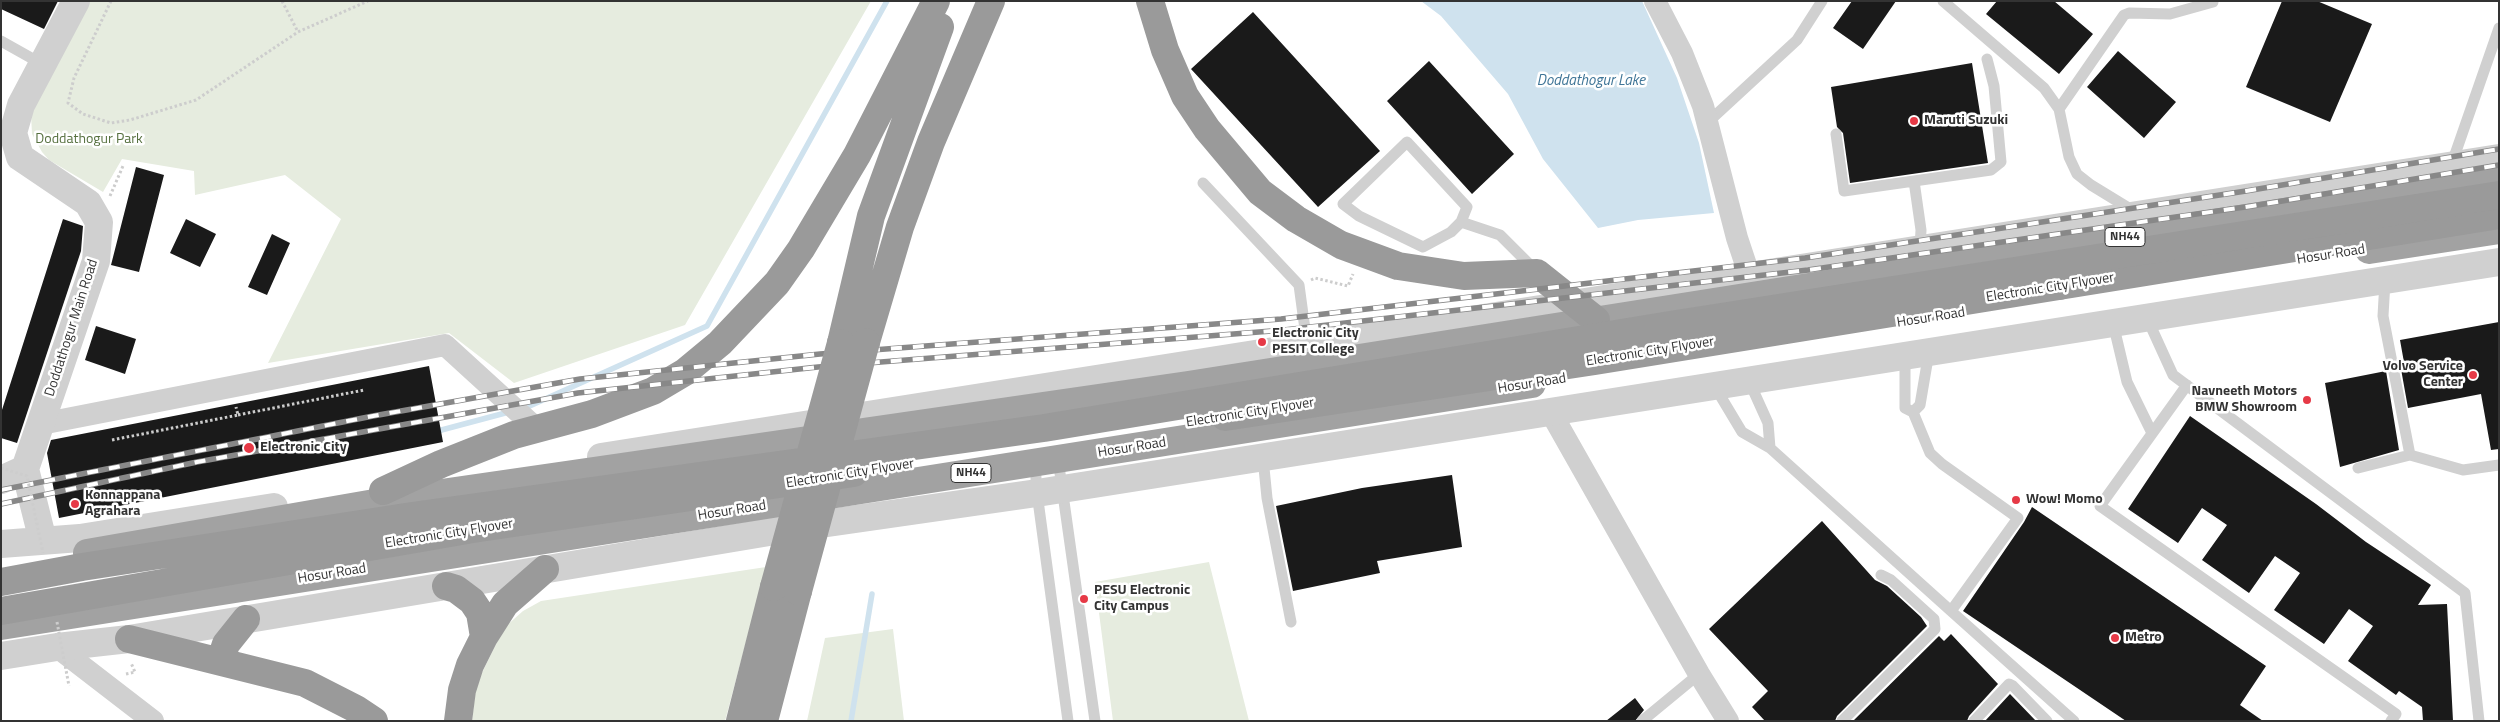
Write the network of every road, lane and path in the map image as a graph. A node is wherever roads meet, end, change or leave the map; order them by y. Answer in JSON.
{"nodes":[{"id":1,"x":76,"y":1,"type":"edge"},
{"id":2,"x":111,"y":1,"type":"edge"},
{"id":3,"x":282,"y":1,"type":"edge"},
{"id":4,"x":368,"y":1,"type":"edge"},
{"id":5,"x":936,"y":1,"type":"edge"},
{"id":6,"x":952,"y":1,"type":"edge"},
{"id":7,"x":991,"y":1,"type":"edge"},
{"id":8,"x":1150,"y":1,"type":"edge"},
{"id":9,"x":1822,"y":1,"type":"edge"},
{"id":10,"x":1944,"y":1,"type":"edge"},
{"id":11,"x":2213,"y":2,"type":"edge"},
{"id":12,"x":1660,"y":4,"type":"edge"},
{"id":13,"x":2499,"y":28,"type":"edge"},
{"id":14,"x":298,"y":32,"type":"junction"},
{"id":15,"x":1,"y":41,"type":"edge"},
{"id":16,"x":1987,"y":59,"type":"dead end"},
{"id":17,"x":42,"y":64,"type":"junction"},
{"id":18,"x":2059,"y":109,"type":"junction"},
{"id":19,"x":1707,"y":123,"type":"junction"},
{"id":20,"x":1836,"y":134,"type":"dead end"},
{"id":21,"x":2499,"y":158,"type":"edge"},
{"id":22,"x":2451,"y":166,"type":"junction"},
{"id":23,"x":2499,"y":178,"type":"edge"},
{"id":24,"x":1914,"y":181,"type":"junction"},
{"id":25,"x":1203,"y":183,"type":"dead end"},
{"id":26,"x":2499,"y":195,"type":"edge"},
{"id":27,"x":2130,"y":215,"type":"junction"},
{"id":28,"x":2499,"y":215,"type":"edge"},
{"id":29,"x":1461,"y":222,"type":"junction"},
{"id":30,"x":2499,"y":230,"type":"edge"},
{"id":31,"x":1920,"y":248,"type":"junction"},
{"id":32,"x":2499,"y":262,"type":"edge"},
{"id":33,"x":1355,"y":271,"type":"dead end"},
{"id":34,"x":1538,"y":273,"type":"junction"},
{"id":35,"x":1749,"y":274,"type":"junction"},
{"id":36,"x":2385,"y":281,"type":"junction"},
{"id":37,"x":1299,"y":285,"type":"junction"},
{"id":38,"x":1573,"y":302,"type":"junction"},
{"id":39,"x":1596,"y":320,"type":"junction"},
{"id":40,"x":2113,"y":323,"type":"junction"},
{"id":41,"x":2152,"y":330,"type":"junction"},
{"id":42,"x":854,"y":342,"type":"junction"},
{"id":43,"x":1307,"y":344,"type":"junction"},
{"id":44,"x":1917,"y":354,"type":"junction"},
{"id":45,"x":1748,"y":380,"type":"junction"},
{"id":46,"x":1714,"y":385,"type":"junction"},
{"id":47,"x":2187,"y":385,"type":"junction"},
{"id":48,"x":364,"y":390,"type":"dead end"},
{"id":49,"x":1550,"y":411,"type":"junction"},
{"id":50,"x":1913,"y":412,"type":"junction"},
{"id":51,"x":238,"y":415,"type":"dead end"},
{"id":52,"x":211,"y":420,"type":"dead end"},
{"id":53,"x":40,"y":424,"type":"junction"},
{"id":54,"x":538,"y":430,"type":"junction"},
{"id":55,"x":2152,"y":433,"type":"junction"},
{"id":56,"x":112,"y":440,"type":"dead end"},
{"id":57,"x":1770,"y":448,"type":"junction"},
{"id":58,"x":1263,"y":456,"type":"junction"},
{"id":59,"x":2410,"y":456,"type":"junction"},
{"id":60,"x":1047,"y":461,"type":"junction"},
{"id":61,"x":2499,"y":465,"type":"edge"},
{"id":62,"x":2358,"y":468,"type":"dead end"},
{"id":63,"x":14,"y":473,"type":"edge"},
{"id":64,"x":1049,"y":490,"type":"junction"},
{"id":65,"x":383,"y":491,"type":"junction"},
{"id":66,"x":43,"y":540,"type":"junction"},
{"id":67,"x":1,"y":544,"type":"edge"},
{"id":68,"x":545,"y":569,"type":"junction"},
{"id":69,"x":2,"y":570,"type":"edge"},
{"id":70,"x":1881,"y":575,"type":"dead end"},
{"id":71,"x":446,"y":586,"type":"junction"},
{"id":72,"x":786,"y":589,"type":"junction"},
{"id":73,"x":1950,"y":611,"type":"junction"},
{"id":74,"x":8,"y":620,"type":"edge"},
{"id":75,"x":246,"y":620,"type":"junction"},
{"id":76,"x":1291,"y":622,"type":"dead end"},
{"id":77,"x":484,"y":637,"type":"junction"},
{"id":78,"x":129,"y":639,"type":"junction"},
{"id":79,"x":57,"y":647,"type":"junction"},
{"id":80,"x":1,"y":656,"type":"edge"},
{"id":81,"x":226,"y":663,"type":"junction"},
{"id":82,"x":1699,"y":674,"type":"junction"},
{"id":83,"x":126,"y":712,"type":"edge"},
{"id":84,"x":153,"y":721,"type":"edge"},
{"id":85,"x":374,"y":721,"type":"edge"},
{"id":86,"x":458,"y":721,"type":"edge"},
{"id":87,"x":740,"y":721,"type":"edge"},
{"id":88,"x":764,"y":721,"type":"edge"},
{"id":89,"x":1068,"y":721,"type":"edge"},
{"id":90,"x":1094,"y":721,"type":"edge"},
{"id":91,"x":1642,"y":721,"type":"edge"},
{"id":92,"x":1728,"y":721,"type":"edge"},
{"id":93,"x":1842,"y":721,"type":"edge"},
{"id":94,"x":1974,"y":721,"type":"edge"},
{"id":95,"x":2047,"y":721,"type":"edge"},
{"id":96,"x":2074,"y":721,"type":"edge"},
{"id":97,"x":2391,"y":721,"type":"edge"},
{"id":98,"x":2479,"y":721,"type":"edge"}],
"edges":[{"from":1,"to":17,"type":"street","name":"Doddathogur Main Road"},
{"from":2,"to":14,"type":"path"},
{"from":3,"to":14,"type":"path"},
{"from":4,"to":14,"type":"path"},
{"from":5,"to":54,"type":"highway"},
{"from":6,"to":42,"type":"highway"},
{"from":7,"to":42,"type":"highway"},
{"from":8,"to":34,"type":"highway"},
{"from":9,"to":19,"type":"lane"},
{"from":10,"to":18,"type":"lane"},
{"from":11,"to":18,"type":"lane"},
{"from":12,"to":19,"type":"street"},
{"from":13,"to":22,"type":"lane"},
{"from":15,"to":17,"type":"lane"},
{"from":16,"to":24,"type":"lane"},
{"from":17,"to":53,"type":"street","name":"Doddathogur Main Road"},
{"from":18,"to":27,"type":"lane"},
{"from":19,"to":35,"type":"street"},
{"from":20,"to":24,"type":"lane"},
{"from":21,"to":22,"type":"street"},
{"from":22,"to":27,"type":"street"},
{"from":23,"to":39,"type":"highway","number":"NH44"},
{"from":24,"to":31,"type":"lane"},
{"from":25,"to":37,"type":"lane"},
{"from":26,"to":69,"type":"highway","name":"Electronic City Flyover","bridge":true},
{"from":27,"to":31,"type":"street"},
{"from":28,"to":74,"type":"highway","name":"Electronic City Flyover","bridge":true},
{"from":29,"to":29,"type":"lane"},
{"from":29,"to":34,"type":"lane"},
{"from":30,"to":60,"type":"highway","name":"Hosur Road","number":"NH44"},
{"from":31,"to":35,"type":"street"},
{"from":32,"to":36,"type":"street","name":"Hosur Road"},
{"from":33,"to":37,"type":"path"},
{"from":34,"to":38,"type":"highway"},
{"from":35,"to":38,"type":"street"},
{"from":36,"to":41,"type":"street","name":"Hosur Road"},
{"from":36,"to":59,"type":"lane"},
{"from":37,"to":43,"type":"lane"},
{"from":38,"to":39,"type":"highway"},
{"from":38,"to":43,"type":"street"},
{"from":39,"to":69,"type":"highway","number":"NH44"},
{"from":40,"to":41,"type":"street","name":"Hosur Road"},
{"from":40,"to":44,"type":"street","name":"Hosur Road"},
{"from":40,"to":55,"type":"lane"},
{"from":41,"to":47,"type":"lane"},
{"from":42,"to":72,"type":"highway","bridge":true},
{"from":43,"to":65,"type":"street"},
{"from":44,"to":45,"type":"street","name":"Hosur Road"},
{"from":44,"to":50,"type":"lane"},
{"from":44,"to":50,"type":"lane"},
{"from":45,"to":46,"type":"street","name":"Hosur Road"},
{"from":45,"to":57,"type":"lane"},
{"from":46,"to":49,"type":"street","name":"Hosur Road"},
{"from":46,"to":57,"type":"lane"},
{"from":47,"to":55,"type":"lane"},
{"from":47,"to":98,"type":"lane"},
{"from":48,"to":51,"type":"path"},
{"from":49,"to":58,"type":"street","name":"Hosur Road"},
{"from":49,"to":82,"type":"street"},
{"from":50,"to":73,"type":"lane"},
{"from":52,"to":56,"type":"path"},
{"from":53,"to":54,"type":"street"},
{"from":53,"to":63,"type":"street","name":"Doddathogur Main Road"},
{"from":54,"to":65,"type":"highway"},
{"from":55,"to":97,"type":"lane"},
{"from":57,"to":73,"type":"lane"},
{"from":58,"to":64,"type":"street","name":"Hosur Road"},
{"from":58,"to":76,"type":"lane"},
{"from":59,"to":61,"type":"lane"},
{"from":59,"to":62,"type":"lane"},
{"from":60,"to":64,"type":"lane"},
{"from":60,"to":64,"type":"lane"},
{"from":60,"to":74,"type":"highway","name":"Hosur Road","number":"NH44"},
{"from":63,"to":66,"type":"street"},
{"from":64,"to":68,"type":"street","name":"Hosur Road"},
{"from":64,"to":89,"type":"lane"},
{"from":64,"to":90,"type":"lane"},
{"from":65,"to":66,"type":"street"},
{"from":66,"to":67,"type":"street"},
{"from":68,"to":71,"type":"street","name":"Hosur Road"},
{"from":68,"to":77,"type":"highway"},
{"from":69,"to":74,"type":"street"},
{"from":70,"to":93,"type":"lane"},
{"from":71,"to":75,"type":"street","name":"Hosur Road"},
{"from":71,"to":77,"type":"highway"},
{"from":72,"to":87,"type":"highway"},
{"from":72,"to":88,"type":"highway"},
{"from":73,"to":96,"type":"lane"},
{"from":75,"to":78,"type":"street","name":"Hosur Road"},
{"from":75,"to":81,"type":"highway"},
{"from":77,"to":86,"type":"highway"},
{"from":78,"to":79,"type":"street","name":"Hosur Road"},
{"from":78,"to":81,"type":"highway"},
{"from":79,"to":80,"type":"street","name":"Hosur Road"},
{"from":79,"to":83,"type":"street"},
{"from":81,"to":85,"type":"highway"},
{"from":82,"to":91,"type":"lane"},
{"from":82,"to":92,"type":"street"},
{"from":83,"to":84,"type":"street"},
{"from":94,"to":95,"type":"lane"}]}
